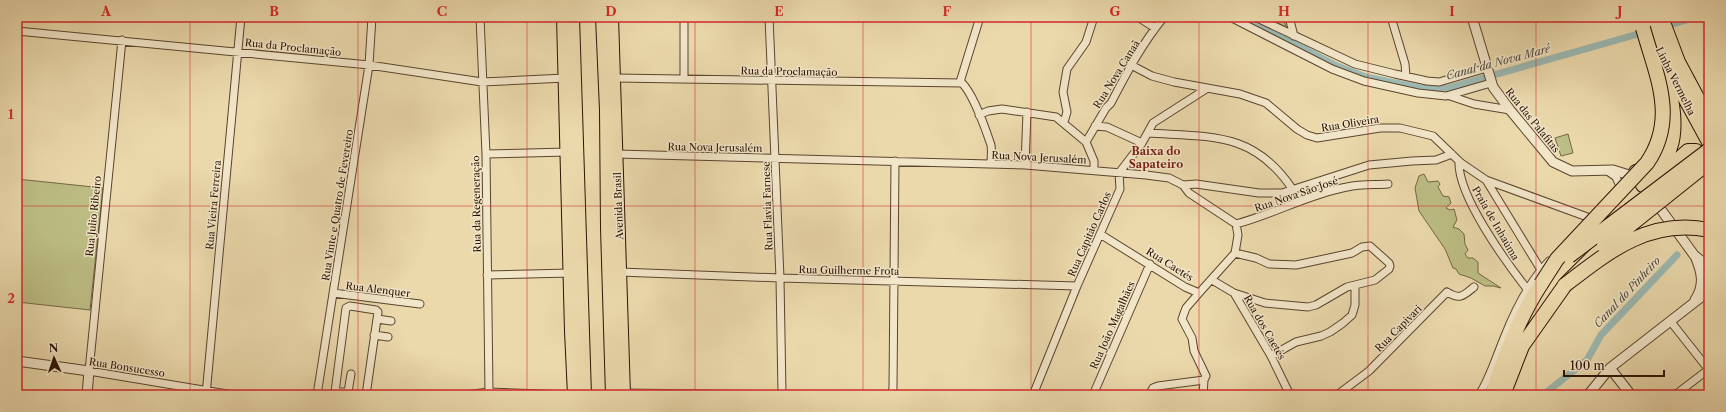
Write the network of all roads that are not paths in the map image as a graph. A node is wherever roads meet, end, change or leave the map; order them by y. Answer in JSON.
{"nodes":[{"id":1,"x":241,"y":17,"type":"edge"},
{"id":2,"x":372,"y":17,"type":"edge"},
{"id":3,"x":480,"y":17,"type":"edge"},
{"id":4,"x":563,"y":17,"type":"edge"},
{"id":5,"x":572,"y":17,"type":"edge"},
{"id":6,"x":603,"y":17,"type":"edge"},
{"id":7,"x":612,"y":17,"type":"edge"},
{"id":8,"x":684,"y":17,"type":"edge"},
{"id":9,"x":769,"y":17,"type":"edge"},
{"id":10,"x":980,"y":17,"type":"edge"},
{"id":11,"x":1094,"y":17,"type":"edge"},
{"id":12,"x":1138,"y":17,"type":"edge"},
{"id":13,"x":1164,"y":17,"type":"edge"},
{"id":14,"x":1230,"y":17,"type":"edge"},
{"id":15,"x":1255,"y":17,"type":"edge"},
{"id":16,"x":1289,"y":17,"type":"edge"},
{"id":17,"x":1391,"y":17,"type":"edge"},
{"id":18,"x":1472,"y":17,"type":"edge"},
{"id":19,"x":1653,"y":23,"type":"edge"},
{"id":20,"x":1154,"y":28,"type":"junction"},
{"id":21,"x":17,"y":31,"type":"edge"},
{"id":22,"x":1294,"y":36,"type":"junction"},
{"id":23,"x":122,"y":40,"type":"junction"},
{"id":24,"x":238,"y":51,"type":"junction"},
{"id":25,"x":1660,"y":52,"type":"junction"},
{"id":26,"x":369,"y":65,"type":"junction"},
{"id":27,"x":1131,"y":65,"type":"junction"},
{"id":28,"x":1489,"y":75,"type":"junction"},
{"id":29,"x":1406,"y":76,"type":"junction"},
{"id":30,"x":565,"y":78,"type":"junction"},
{"id":31,"x":615,"y":78,"type":"junction"},
{"id":32,"x":684,"y":79,"type":"junction"},
{"id":33,"x":772,"y":81,"type":"junction"},
{"id":34,"x":482,"y":82,"type":"junction"},
{"id":35,"x":961,"y":82,"type":"junction"},
{"id":36,"x":1206,"y":89,"type":"junction"},
{"id":37,"x":1450,"y":96,"type":"junction"},
{"id":38,"x":1510,"y":110,"type":"junction"},
{"id":39,"x":1026,"y":112,"type":"junction"},
{"id":40,"x":979,"y":115,"type":"junction"},
{"id":41,"x":1709,"y":120,"type":"edge"},
{"id":42,"x":1064,"y":122,"type":"junction"},
{"id":43,"x":1095,"y":126,"type":"junction"},
{"id":44,"x":1148,"y":133,"type":"junction"},
{"id":45,"x":1086,"y":142,"type":"junction"},
{"id":46,"x":1709,"y":142,"type":"edge"},
{"id":47,"x":1142,"y":143,"type":"junction"},
{"id":48,"x":1709,"y":150,"type":"edge"},
{"id":49,"x":567,"y":152,"type":"junction"},
{"id":50,"x":486,"y":154,"type":"junction"},
{"id":51,"x":617,"y":154,"type":"junction"},
{"id":52,"x":1452,"y":154,"type":"junction"},
{"id":53,"x":775,"y":159,"type":"junction"},
{"id":54,"x":895,"y":161,"type":"junction"},
{"id":55,"x":1459,"y":161,"type":"junction"},
{"id":56,"x":1709,"y":162,"type":"edge"},
{"id":57,"x":992,"y":164,"type":"junction"},
{"id":58,"x":1025,"y":165,"type":"junction"},
{"id":59,"x":1709,"y":166,"type":"edge"},
{"id":60,"x":1094,"y":170,"type":"junction"},
{"id":61,"x":1120,"y":173,"type":"junction"},
{"id":62,"x":1624,"y":179,"type":"junction"},
{"id":63,"x":1486,"y":180,"type":"junction"},
{"id":64,"x":1388,"y":184,"type":"dead end"},
{"id":65,"x":1183,"y":185,"type":"junction"},
{"id":66,"x":1644,"y":187,"type":"junction"},
{"id":67,"x":1293,"y":190,"type":"junction"},
{"id":68,"x":1590,"y":218,"type":"junction"},
{"id":69,"x":1236,"y":224,"type":"junction"},
{"id":70,"x":1709,"y":230,"type":"edge"},
{"id":71,"x":1100,"y":234,"type":"junction"},
{"id":72,"x":1235,"y":253,"type":"junction"},
{"id":73,"x":1694,"y":255,"type":"junction"},
{"id":74,"x":1150,"y":264,"type":"junction"},
{"id":75,"x":1709,"y":267,"type":"edge"},
{"id":76,"x":620,"y":272,"type":"junction"},
{"id":77,"x":570,"y":273,"type":"junction"},
{"id":78,"x":487,"y":275,"type":"junction"},
{"id":79,"x":1702,"y":276,"type":"junction"},
{"id":80,"x":1541,"y":277,"type":"junction"},
{"id":81,"x":780,"y":278,"type":"junction"},
{"id":82,"x":1212,"y":280,"type":"junction"},
{"id":83,"x":895,"y":281,"type":"junction"},
{"id":84,"x":1709,"y":283,"type":"edge"},
{"id":85,"x":1565,"y":285,"type":"junction"},
{"id":86,"x":1077,"y":286,"type":"junction"},
{"id":87,"x":1355,"y":286,"type":"junction"},
{"id":88,"x":1474,"y":287,"type":"dead end"},
{"id":89,"x":1527,"y":289,"type":"junction"},
{"id":90,"x":1708,"y":292,"type":"edge"},
{"id":91,"x":333,"y":293,"type":"junction"},
{"id":92,"x":1199,"y":293,"type":"junction"},
{"id":93,"x":1234,"y":293,"type":"junction"},
{"id":94,"x":580,"y":298,"type":"junction"},
{"id":95,"x":420,"y":304,"type":"dead end"},
{"id":96,"x":1693,"y":304,"type":"junction"},
{"id":97,"x":377,"y":319,"type":"junction"},
{"id":98,"x":391,"y":321,"type":"dead end"},
{"id":99,"x":1671,"y":322,"type":"junction"},
{"id":100,"x":374,"y":335,"type":"junction"},
{"id":101,"x":388,"y":337,"type":"dead end"},
{"id":102,"x":1516,"y":343,"type":"junction"},
{"id":103,"x":1271,"y":356,"type":"junction"},
{"id":104,"x":17,"y":361,"type":"edge"},
{"id":105,"x":1610,"y":368,"type":"junction"},
{"id":106,"x":1709,"y":369,"type":"edge"},
{"id":107,"x":89,"y":372,"type":"junction"},
{"id":108,"x":351,"y":374,"type":"dead end"},
{"id":109,"x":1204,"y":380,"type":"junction"},
{"id":110,"x":489,"y":392,"type":"junction"},
{"id":111,"x":206,"y":393,"type":"edge"},
{"id":112,"x":1498,"y":393,"type":"edge"},
{"id":113,"x":619,"y":394,"type":"edge"},
{"id":114,"x":86,"y":395,"type":"edge"},
{"id":115,"x":233,"y":395,"type":"edge"},
{"id":116,"x":317,"y":395,"type":"edge"},
{"id":117,"x":366,"y":395,"type":"edge"},
{"id":118,"x":464,"y":395,"type":"edge"},
{"id":119,"x":570,"y":395,"type":"edge"},
{"id":120,"x":574,"y":395,"type":"edge"},
{"id":121,"x":584,"y":395,"type":"edge"},
{"id":122,"x":781,"y":395,"type":"edge"},
{"id":123,"x":891,"y":395,"type":"edge"},
{"id":124,"x":1033,"y":395,"type":"edge"},
{"id":125,"x":1093,"y":395,"type":"edge"},
{"id":126,"x":1149,"y":395,"type":"edge"},
{"id":127,"x":1203,"y":395,"type":"edge"},
{"id":128,"x":1290,"y":395,"type":"edge"},
{"id":129,"x":1337,"y":395,"type":"edge"},
{"id":130,"x":1479,"y":395,"type":"edge"},
{"id":131,"x":1588,"y":395,"type":"edge"},
{"id":132,"x":1631,"y":395,"type":"edge"},
{"id":133,"x":1675,"y":395,"type":"edge"}],
"edges":[{"from":1,"to":24,"type":"street","name":"Rua Vieira Ferreira"},
{"from":2,"to":26,"type":"street","name":"Rua Vinte e Quatro de Fevereiro"},
{"from":3,"to":34,"type":"street","name":"Rua da Regeneração"},
{"from":4,"to":30,"type":"highway"},
{"from":5,"to":94,"type":"highway"},
{"from":6,"to":113,"type":"highway","name":"Avenida Brasil"},
{"from":7,"to":31,"type":"highway","name":"Avenida Brasil"},
{"from":8,"to":32,"type":"street"},
{"from":9,"to":33,"type":"street","name":"Rua Flavia Farnese"},
{"from":10,"to":35,"type":"street"},
{"from":11,"to":42,"type":"street"},
{"from":12,"to":20,"type":"street"},
{"from":13,"to":20,"type":"street","name":"Rua Nova Canaã"},
{"from":14,"to":37,"type":"street"},
{"from":15,"to":22,"type":"street"},
{"from":16,"to":22,"type":"street"},
{"from":17,"to":29,"type":"street"},
{"from":18,"to":28,"type":"street","name":"Rua das Palafitas"},
{"from":19,"to":25,"type":"highway","name":"Linha Vermelha"},
{"from":19,"to":41,"type":"highway","name":"Linha Vermelha"},
{"from":19,"to":80,"type":"highway","bridge":true},
{"from":20,"to":27,"type":"street","name":"Rua Nova Canaã"},
{"from":21,"to":23,"type":"street","name":"Rua da Proclamação"},
{"from":22,"to":29,"type":"street"},
{"from":23,"to":24,"type":"street","name":"Rua da Proclamação"},
{"from":23,"to":107,"type":"street","name":"Rua Julio Ribeiro"},
{"from":24,"to":26,"type":"street","name":"Rua da Proclamação"},
{"from":24,"to":111,"type":"street","name":"Rua Vieira Ferreira"},
{"from":25,"to":46,"type":"highway","name":"Linha Vermelha"},
{"from":25,"to":62,"type":"highway"},
{"from":26,"to":34,"type":"street","name":"Rua da Proclamação"},
{"from":26,"to":91,"type":"street","name":"Rua Vinte e Quatro de Fevereiro"},
{"from":27,"to":36,"type":"street","name":"Rua Oliveira"},
{"from":27,"to":43,"type":"street","name":"Rua Nova Canaã"},
{"from":28,"to":29,"type":"street"},
{"from":28,"to":37,"type":"street"},
{"from":28,"to":38,"type":"street","name":"Rua das Palafitas"},
{"from":30,"to":34,"type":"street","name":"Rua da Proclamação"},
{"from":30,"to":49,"type":"highway"},
{"from":31,"to":32,"type":"street","name":"Rua da Proclamação"},
{"from":31,"to":51,"type":"highway","name":"Avenida Brasil"},
{"from":32,"to":33,"type":"street","name":"Rua da Proclamação"},
{"from":33,"to":35,"type":"street","name":"Rua da Proclamação"},
{"from":33,"to":53,"type":"street","name":"Rua Flavia Farnese"},
{"from":34,"to":50,"type":"street","name":"Rua da Regeneração"},
{"from":35,"to":40,"type":"street"},
{"from":36,"to":44,"type":"street"},
{"from":36,"to":52,"type":"street","name":"Rua Oliveira"},
{"from":37,"to":38,"type":"street"},
{"from":38,"to":62,"type":"street","name":"Rua das Palafitas"},
{"from":39,"to":40,"type":"street"},
{"from":39,"to":42,"type":"street"},
{"from":39,"to":58,"type":"street"},
{"from":40,"to":57,"type":"street"},
{"from":42,"to":45,"type":"street"},
{"from":43,"to":45,"type":"street","name":"Rua Nova Canaã"},
{"from":43,"to":47,"type":"street"},
{"from":44,"to":47,"type":"street"},
{"from":44,"to":67,"type":"street"},
{"from":45,"to":60,"type":"street"},
{"from":47,"to":61,"type":"street"},
{"from":48,"to":80,"type":"highway","bridge":true},
{"from":49,"to":50,"type":"street"},
{"from":49,"to":77,"type":"highway"},
{"from":50,"to":78,"type":"street","name":"Rua da Regeneração"},
{"from":51,"to":53,"type":"street","name":"Rua Nova Jerusalém"},
{"from":51,"to":76,"type":"highway","name":"Avenida Brasil"},
{"from":52,"to":55,"type":"street","name":"Rua Oliveira"},
{"from":52,"to":67,"type":"street","name":"Rua Nova Jerusalém"},
{"from":53,"to":54,"type":"street","name":"Rua Nova Jerusalém"},
{"from":53,"to":81,"type":"street","name":"Rua Flavia Farnese"},
{"from":54,"to":57,"type":"street","name":"Rua Nova Jerusalém"},
{"from":54,"to":83,"type":"street"},
{"from":55,"to":63,"type":"street","name":"Rua Oliveira"},
{"from":55,"to":89,"type":"street","name":"Praia de Inhaúma"},
{"from":56,"to":85,"type":"highway","bridge":true},
{"from":57,"to":58,"type":"street","name":"Rua Nova Jerusalém"},
{"from":58,"to":60,"type":"street","name":"Rua Nova Jerusalém"},
{"from":59,"to":66,"type":"highway"},
{"from":60,"to":61,"type":"street","name":"Rua Nova Jerusalém"},
{"from":61,"to":65,"type":"street","name":"Rua Nova Jerusalém"},
{"from":61,"to":71,"type":"street","name":"Rua Capitão Carlos"},
{"from":62,"to":66,"type":"street"},
{"from":62,"to":66,"type":"street"},
{"from":62,"to":68,"type":"street"},
{"from":63,"to":68,"type":"street","name":"Rua Oliveira"},
{"from":63,"to":80,"type":"street"},
{"from":64,"to":69,"type":"street","name":"Rua Nova São José"},
{"from":65,"to":67,"type":"street","name":"Rua Nova Jerusalém"},
{"from":65,"to":69,"type":"street"},
{"from":66,"to":73,"type":"street"},
{"from":68,"to":80,"type":"street"},
{"from":69,"to":72,"type":"street"},
{"from":70,"to":85,"type":"highway","bridge":true},
{"from":71,"to":74,"type":"street","name":"Rua Caetés"},
{"from":71,"to":86,"type":"street","name":"Rua Capitão Carlos"},
{"from":72,"to":82,"type":"street","name":"Rua Caetés"},
{"from":72,"to":87,"type":"street"},
{"from":73,"to":75,"type":"street"},
{"from":73,"to":79,"type":"street"},
{"from":74,"to":92,"type":"street","name":"Rua Caetés"},
{"from":74,"to":125,"type":"street","name":"Rua João Magalhães"},
{"from":76,"to":81,"type":"street","name":"Rua Guilherme Frota"},
{"from":76,"to":113,"type":"highway","name":"Avenida Brasil"},
{"from":77,"to":78,"type":"street"},
{"from":77,"to":120,"type":"highway"},
{"from":78,"to":110,"type":"street","name":"Rua da Regeneração"},
{"from":79,"to":84,"type":"street"},
{"from":79,"to":96,"type":"street"},
{"from":80,"to":89,"type":"street"},
{"from":80,"to":102,"type":"highway"},
{"from":81,"to":83,"type":"street","name":"Rua Guilherme Frota"},
{"from":81,"to":122,"type":"street","name":"Rua Flavia Farnese"},
{"from":82,"to":92,"type":"street","name":"Rua Caetés"},
{"from":82,"to":93,"type":"street","name":"Rua dos Caetés"},
{"from":83,"to":86,"type":"street","name":"Rua Guilherme Frota"},
{"from":83,"to":123,"type":"street"},
{"from":85,"to":102,"type":"highway"},
{"from":86,"to":124,"type":"street","name":"Rua Capitão Carlos"},
{"from":87,"to":93,"type":"street"},
{"from":87,"to":103,"type":"street"},
{"from":88,"to":129,"type":"street","name":"Rua Capivari"},
{"from":89,"to":130,"type":"street"},
{"from":90,"to":96,"type":"street"},
{"from":91,"to":95,"type":"street","name":"Rua Alenquer"},
{"from":91,"to":116,"type":"street","name":"Rua Vinte e Quatro de Fevereiro"},
{"from":92,"to":109,"type":"street"},
{"from":93,"to":103,"type":"street","name":"Rua dos Caetés"},
{"from":94,"to":120,"type":"highway"},
{"from":94,"to":121,"type":"highway"},
{"from":96,"to":99,"type":"street"},
{"from":97,"to":98,"type":"street"},
{"from":97,"to":100,"type":"street"},
{"from":97,"to":108,"type":"street"},
{"from":99,"to":105,"type":"street"},
{"from":99,"to":106,"type":"street"},
{"from":100,"to":101,"type":"street"},
{"from":100,"to":117,"type":"street"},
{"from":102,"to":112,"type":"highway"},
{"from":103,"to":128,"type":"street","name":"Rua dos Caetés"},
{"from":104,"to":107,"type":"street","name":"Rua Bonsucesso"},
{"from":105,"to":131,"type":"street"},
{"from":105,"to":132,"type":"street"},
{"from":106,"to":133,"type":"street"},
{"from":107,"to":111,"type":"street","name":"Rua Bonsucesso"},
{"from":107,"to":114,"type":"street","name":"Rua Julio Ribeiro"},
{"from":109,"to":126,"type":"street"},
{"from":109,"to":127,"type":"street"},
{"from":110,"to":118,"type":"street"},
{"from":110,"to":119,"type":"street"},
{"from":111,"to":115,"type":"street","name":"Rua Bonsucesso"},
{"from":113,"to":122,"type":"street"}]}
